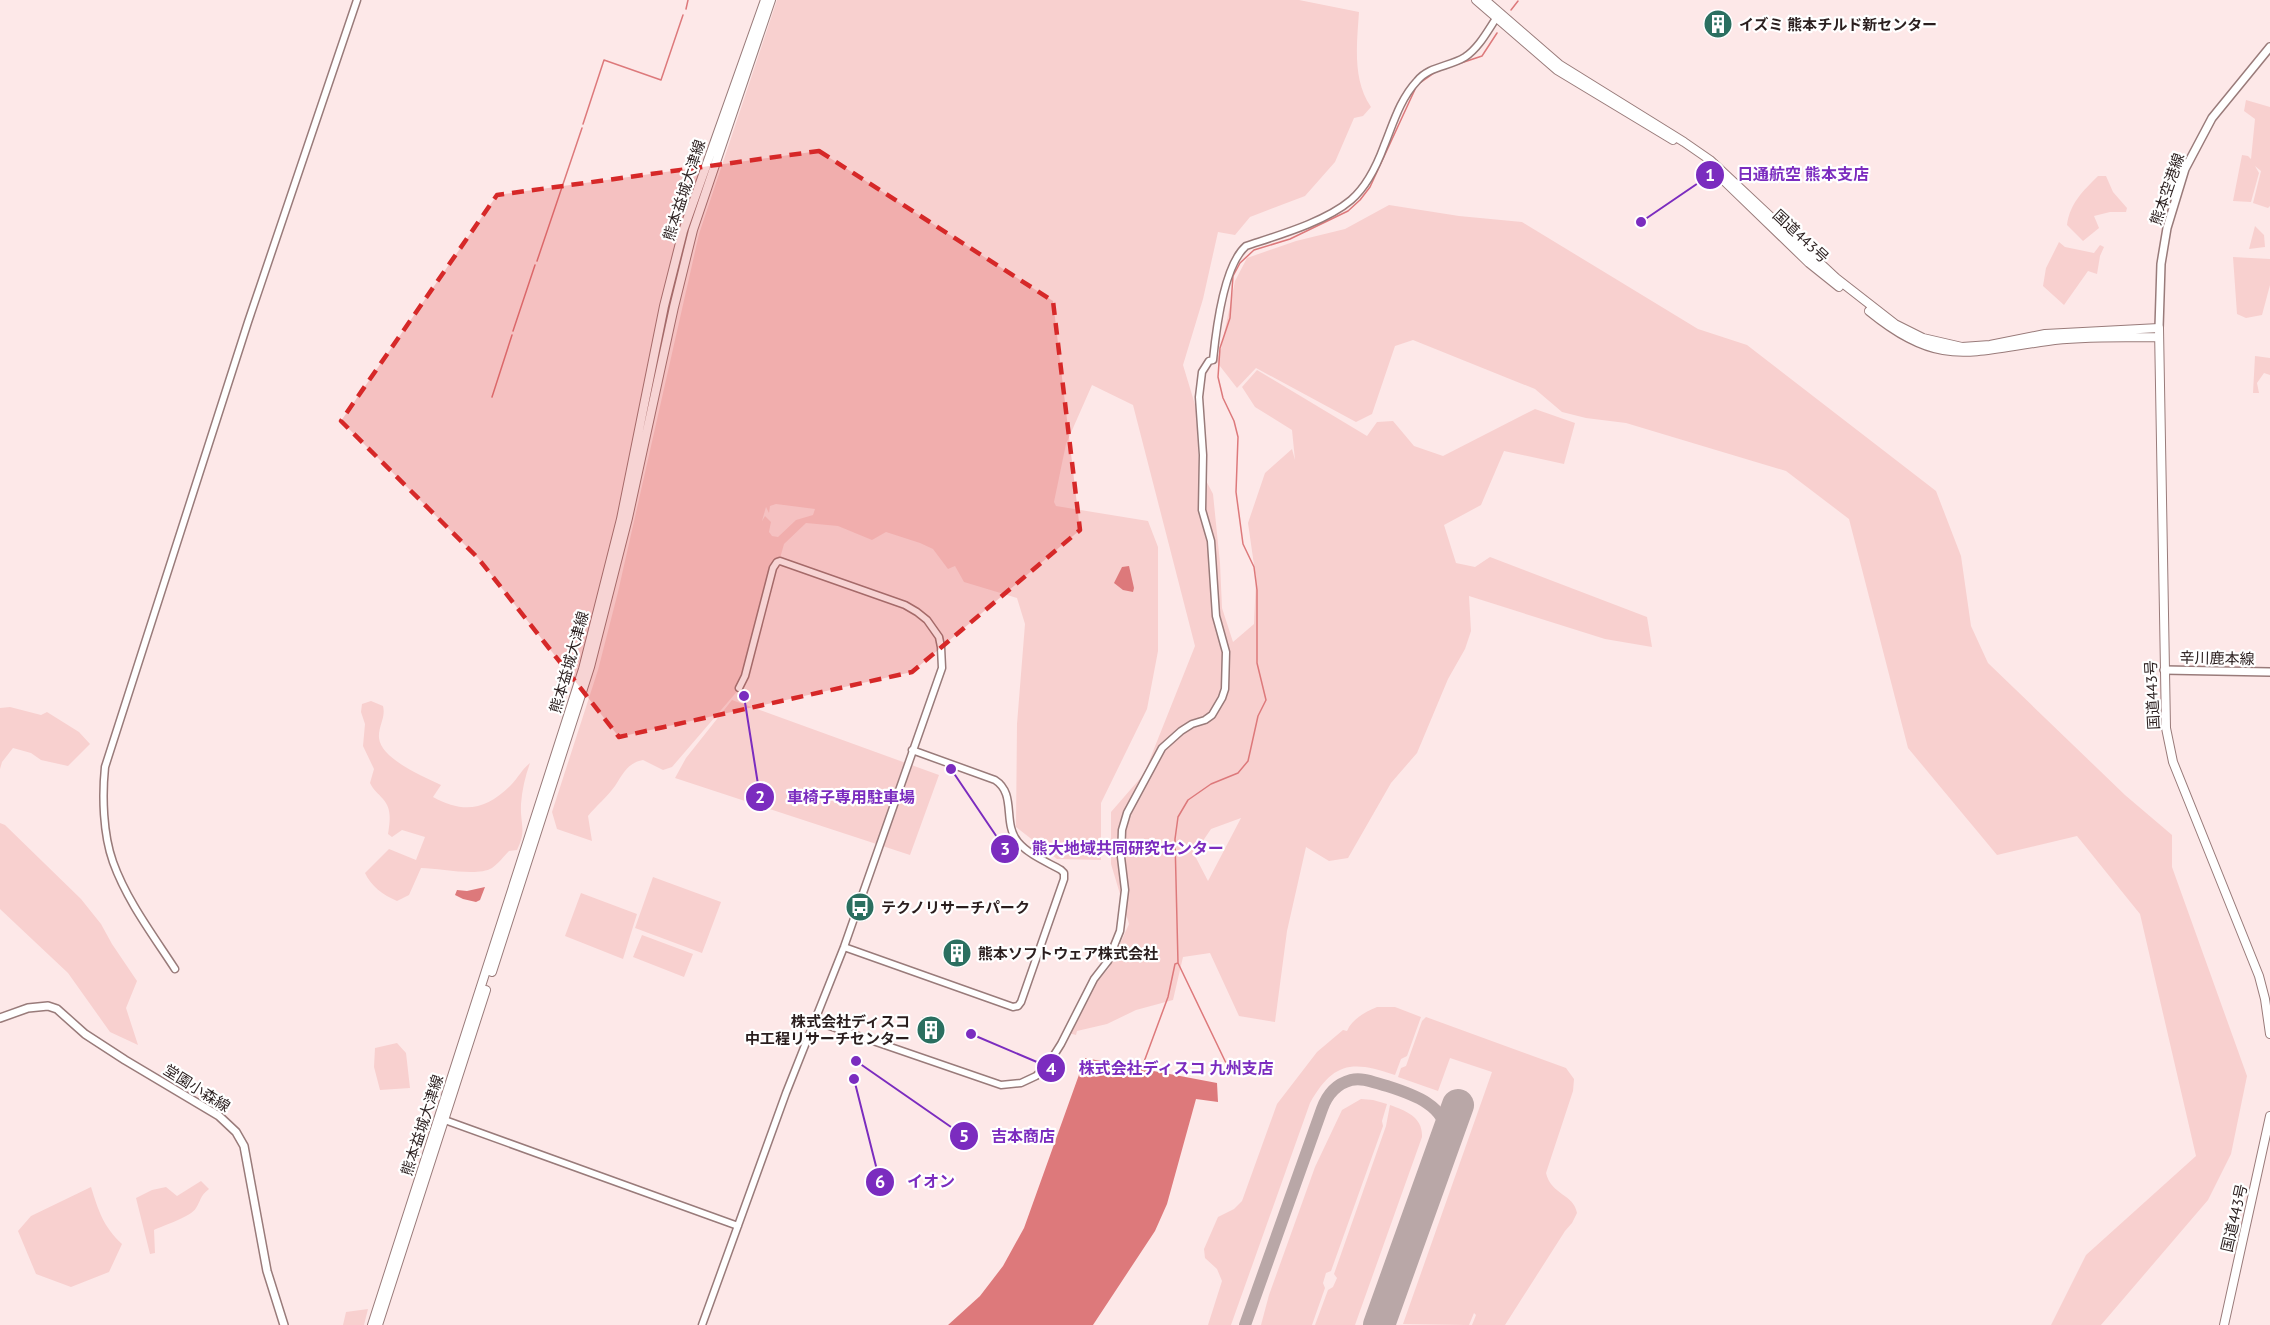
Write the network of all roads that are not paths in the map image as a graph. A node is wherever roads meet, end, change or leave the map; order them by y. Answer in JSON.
{"nodes":[{"id":1,"x":357,"y":0,"type":"edge"},
{"id":2,"x":765,"y":0,"type":"edge"},
{"id":3,"x":771,"y":0,"type":"edge"},
{"id":4,"x":1476,"y":0,"type":"edge"},
{"id":5,"x":1485,"y":0,"type":"edge"},
{"id":6,"x":1498,"y":16,"type":"junction"},
{"id":7,"x":2270,"y":47,"type":"edge"},
{"id":8,"x":2159,"y":332,"type":"junction"},
{"id":9,"x":2164,"y":670,"type":"junction"},
{"id":10,"x":2270,"y":672,"type":"edge"},
{"id":11,"x":739,"y":688,"type":"dead end"},
{"id":12,"x":912,"y":750,"type":"junction"},
{"id":13,"x":844,"y":947,"type":"junction"},
{"id":14,"x":175,"y":969,"type":"dead end"},
{"id":15,"x":0,"y":1018,"type":"edge"},
{"id":16,"x":816,"y":1021,"type":"junction"},
{"id":17,"x":2270,"y":1034,"type":"edge"},
{"id":18,"x":2270,"y":1116,"type":"edge"},
{"id":19,"x":440,"y":1118,"type":"junction"},
{"id":20,"x":738,"y":1226,"type":"junction"},
{"id":21,"x":284,"y":1325,"type":"edge"},
{"id":22,"x":372,"y":1325,"type":"edge"},
{"id":23,"x":378,"y":1325,"type":"edge"},
{"id":24,"x":702,"y":1325,"type":"edge"},
{"id":25,"x":2224,"y":1325,"type":"edge"}],
"edges":[{"from":1,"to":14,"type":"street"},
{"from":2,"to":19,"type":"main road","name":"熊本益城大津線"},
{"from":3,"to":19,"type":"main road","name":"熊本益城大津線"},
{"from":4,"to":6,"type":"main road","name":"国道443号"},
{"from":5,"to":6,"type":"main road","name":"国道443号"},
{"from":6,"to":8,"type":"main road","name":"国道443号"},
{"from":6,"to":16,"type":"street"},
{"from":7,"to":8,"type":"main road","name":"熊本空港線"},
{"from":8,"to":9,"type":"main road","name":"国道443号"},
{"from":9,"to":10,"type":"main road","name":"辛川鹿本線"},
{"from":9,"to":17,"type":"main road","name":"国道443号"},
{"from":11,"to":12,"type":"street"},
{"from":12,"to":13,"type":"street"},
{"from":12,"to":13,"type":"street"},
{"from":13,"to":16,"type":"street"},
{"from":15,"to":21,"type":"main road","name":"堂園小森線"},
{"from":16,"to":20,"type":"street"},
{"from":18,"to":25,"type":"main road","name":"国道443号"},
{"from":19,"to":20,"type":"street"},
{"from":19,"to":22,"type":"main road","name":"熊本益城大津線"},
{"from":19,"to":23,"type":"main road","name":"熊本益城大津線"},
{"from":20,"to":24,"type":"street"}]}
